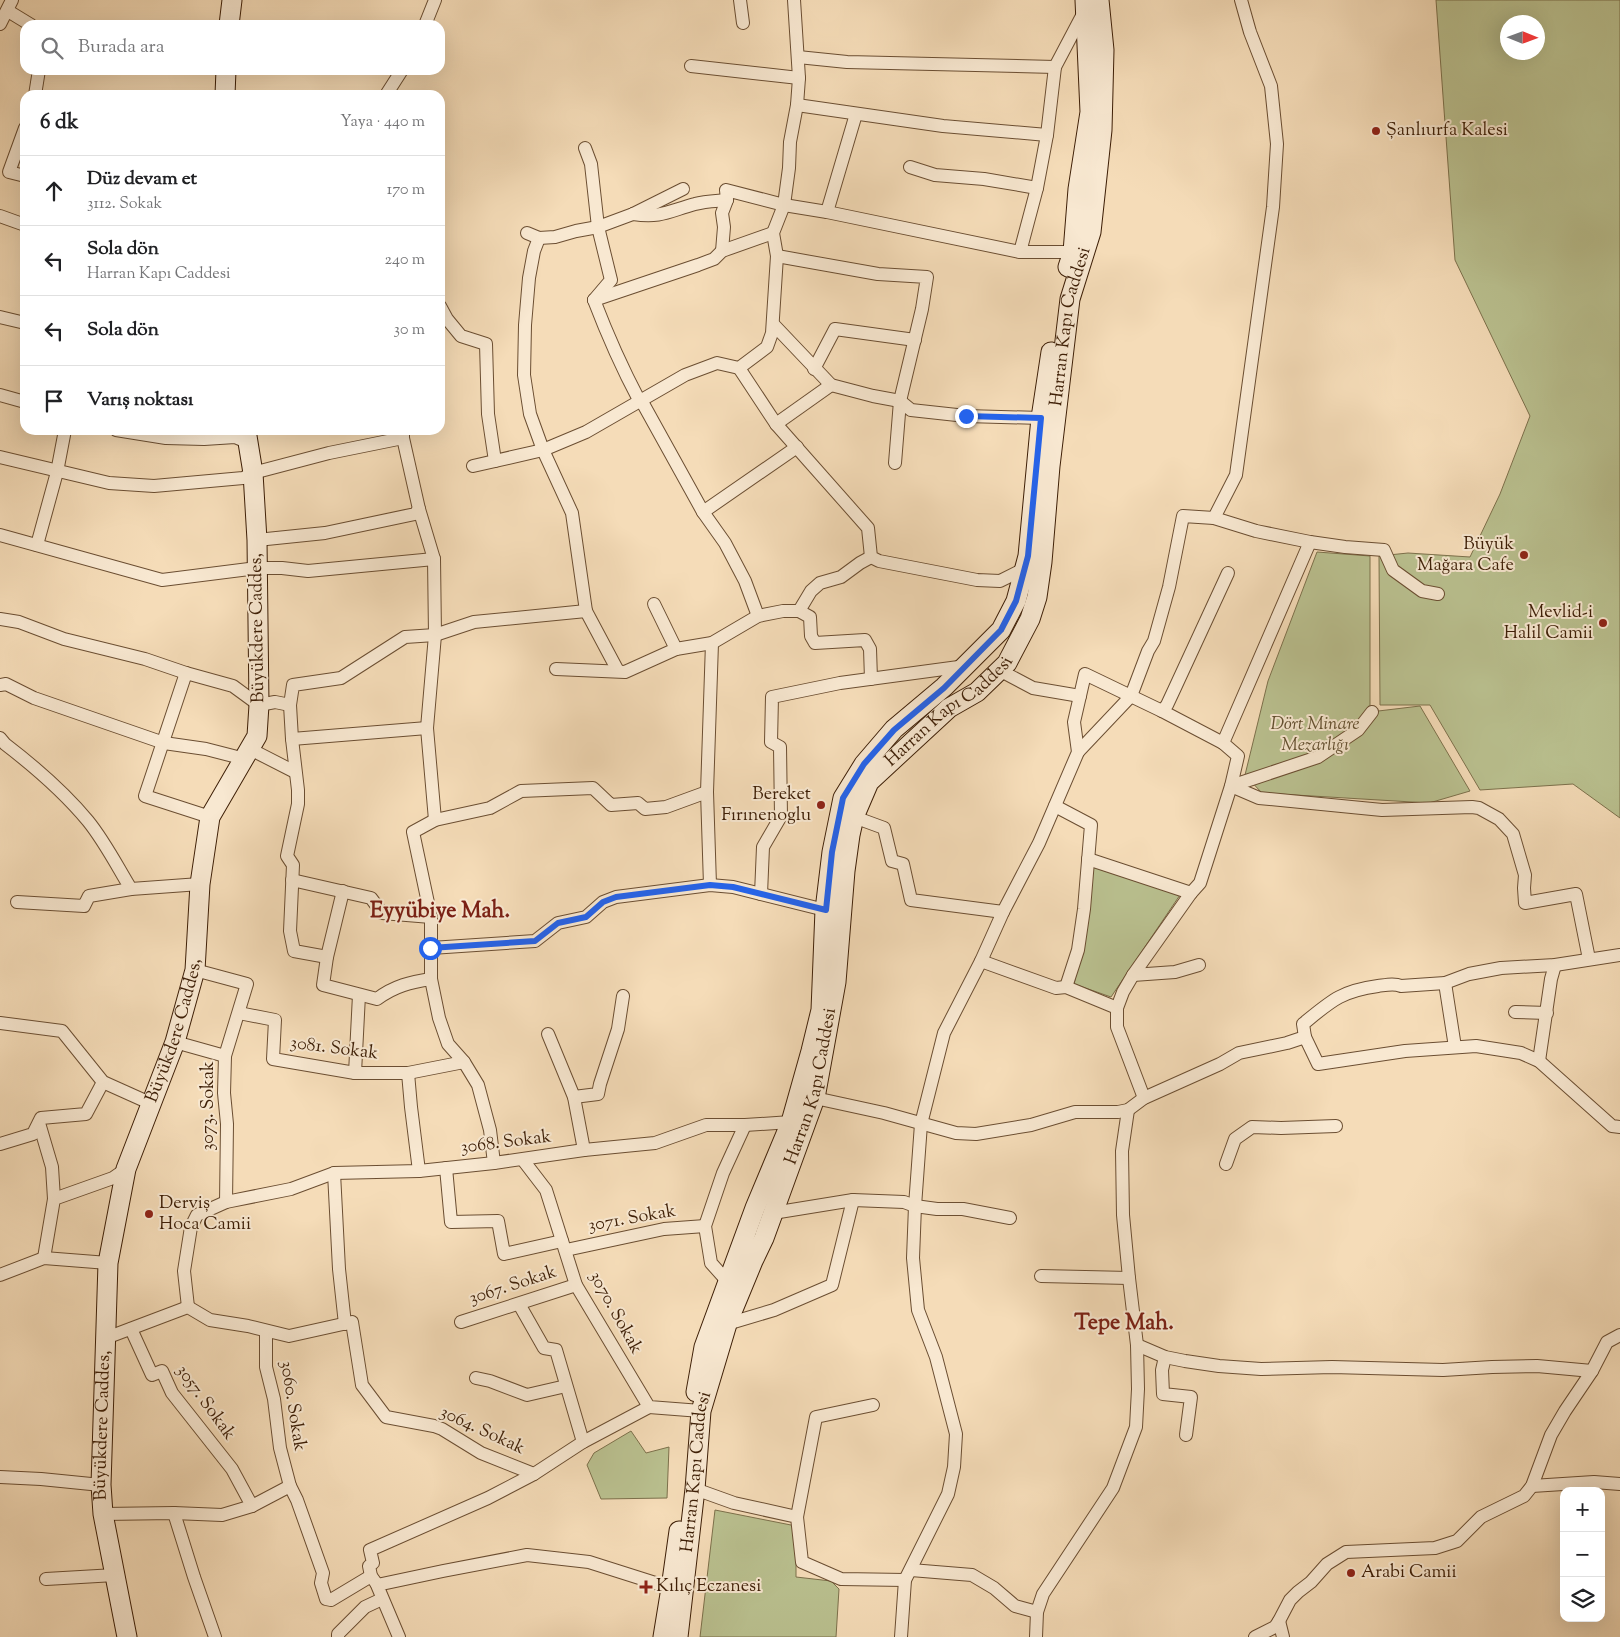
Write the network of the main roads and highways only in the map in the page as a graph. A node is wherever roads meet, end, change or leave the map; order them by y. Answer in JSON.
{"nodes":[{"id":1,"x":232,"y":0,"type":"edge"},
{"id":2,"x":1090,"y":2,"type":"edge"},
{"id":3,"x":230,"y":20,"type":"edge"},
{"id":4,"x":226,"y":75,"type":"edge"},
{"id":5,"x":225,"y":90,"type":"edge"},
{"id":6,"x":246,"y":436,"type":"edge"},
{"id":7,"x":697,"y":1411,"type":"junction"},
{"id":8,"x":127,"y":1637,"type":"edge"},
{"id":9,"x":663,"y":1637,"type":"edge"},
{"id":10,"x":678,"y":1637,"type":"edge"}],
"edges":[{"from":1,"to":3,"type":"main road"},
{"from":2,"to":7,"type":"main road","name":"Harran Kapı Caddesi"},
{"from":2,"to":7,"type":"main road","name":"Harran Kapı Caddesi"},
{"from":4,"to":5,"type":"main road"},
{"from":6,"to":8,"type":"main road","name":"Büyükdere Caddes,"},
{"from":7,"to":9,"type":"main road","name":"Harran Kapı Caddesi"},
{"from":7,"to":10,"type":"main road","name":"Harran Kapı Caddesi"}]}
